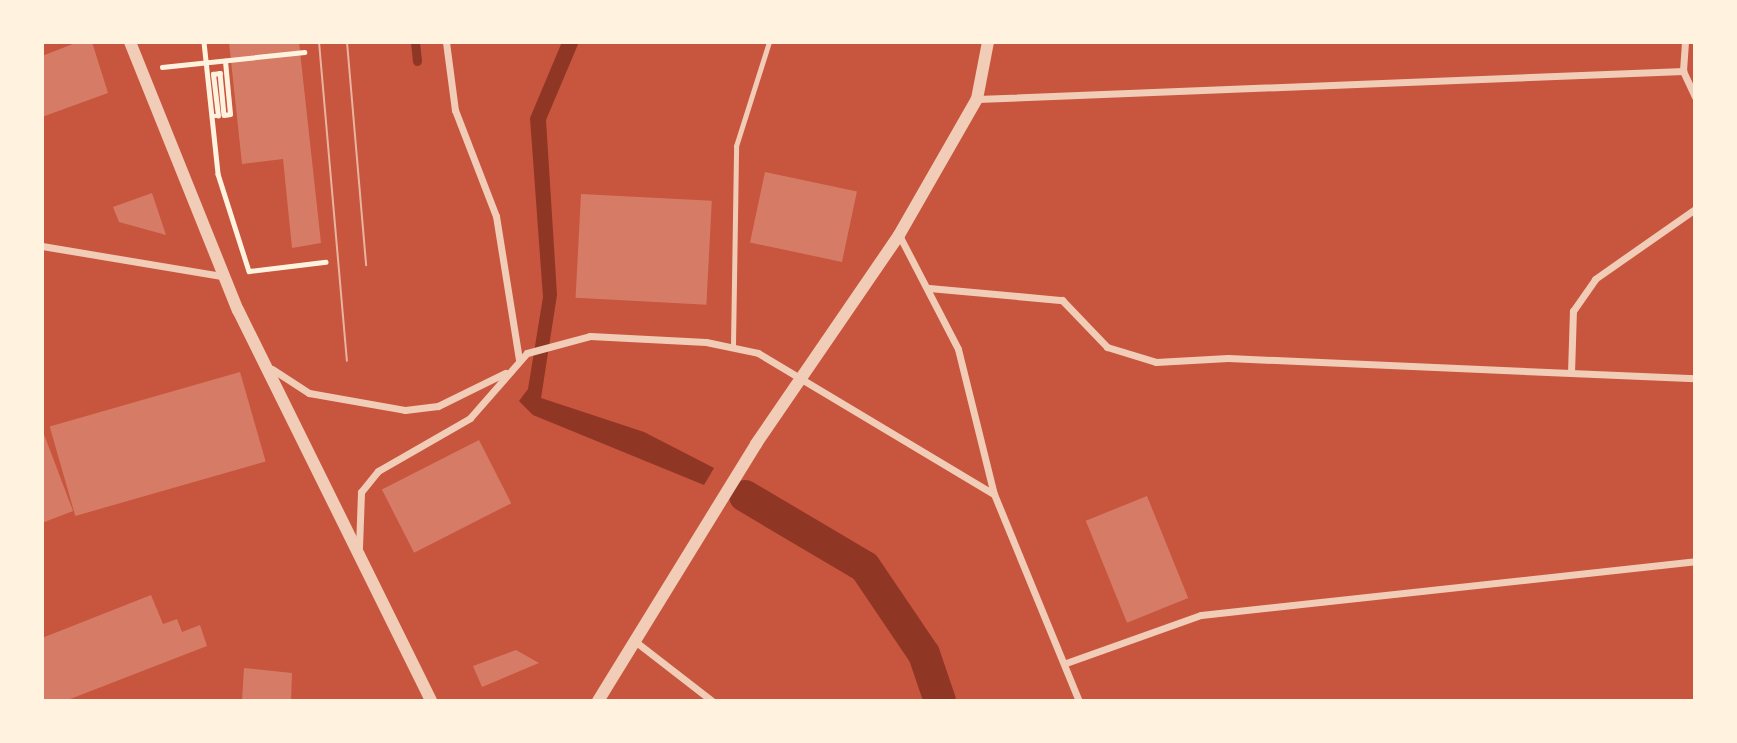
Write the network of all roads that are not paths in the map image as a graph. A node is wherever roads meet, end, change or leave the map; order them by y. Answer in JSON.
{"nodes":[{"id":1,"x":130,"y":42,"type":"edge"},
{"id":2,"x":446,"y":42,"type":"edge"},
{"id":3,"x":769,"y":42,"type":"edge"},
{"id":4,"x":988,"y":42,"type":"edge"},
{"id":5,"x":1685,"y":42,"type":"edge"},
{"id":6,"x":1683,"y":71,"type":"junction"},
{"id":7,"x":1695,"y":97,"type":"edge"},
{"id":8,"x":977,"y":99,"type":"junction"},
{"id":9,"x":1695,"y":209,"type":"edge"},
{"id":10,"x":899,"y":235,"type":"junction"},
{"id":11,"x":42,"y":246,"type":"edge"},
{"id":12,"x":222,"y":276,"type":"junction"},
{"id":13,"x":929,"y":288,"type":"junction"},
{"id":14,"x":733,"y":345,"type":"junction"},
{"id":15,"x":262,"y":360,"type":"junction"},
{"id":16,"x":519,"y":360,"type":"junction"},
{"id":17,"x":506,"y":373,"type":"junction"},
{"id":18,"x":1571,"y":373,"type":"junction"},
{"id":19,"x":1695,"y":377,"type":"edge"},
{"id":20,"x":798,"y":380,"type":"junction"},
{"id":21,"x":994,"y":494,"type":"junction"},
{"id":22,"x":1695,"y":561,"type":"edge"},
{"id":23,"x":362,"y":564,"type":"junction"},
{"id":24,"x":636,"y":642,"type":"junction"},
{"id":25,"x":1066,"y":663,"type":"junction"},
{"id":26,"x":431,"y":701,"type":"edge"},
{"id":27,"x":598,"y":701,"type":"edge"},
{"id":28,"x":712,"y":701,"type":"edge"},
{"id":29,"x":1079,"y":701,"type":"edge"}],
"edges":[{"from":1,"to":12,"type":"street"},
{"from":2,"to":16,"type":"street"},
{"from":3,"to":14,"type":"lane"},
{"from":4,"to":8,"type":"street"},
{"from":5,"to":6,"type":"street"},
{"from":6,"to":7,"type":"street"},
{"from":6,"to":8,"type":"street"},
{"from":8,"to":10,"type":"street"},
{"from":9,"to":18,"type":"street"},
{"from":10,"to":13,"type":"street"},
{"from":10,"to":20,"type":"street"},
{"from":11,"to":12,"type":"street"},
{"from":12,"to":15,"type":"street"},
{"from":13,"to":18,"type":"street"},
{"from":13,"to":21,"type":"street"},
{"from":14,"to":16,"type":"street"},
{"from":14,"to":20,"type":"street"},
{"from":15,"to":17,"type":"street"},
{"from":15,"to":23,"type":"street"},
{"from":16,"to":17,"type":"street"},
{"from":17,"to":23,"type":"street"},
{"from":18,"to":19,"type":"street"},
{"from":20,"to":21,"type":"street"},
{"from":20,"to":24,"type":"street"},
{"from":21,"to":25,"type":"street"},
{"from":22,"to":25,"type":"street"},
{"from":23,"to":26,"type":"street"},
{"from":24,"to":27,"type":"street"},
{"from":24,"to":28,"type":"street"},
{"from":25,"to":29,"type":"street"}]}
